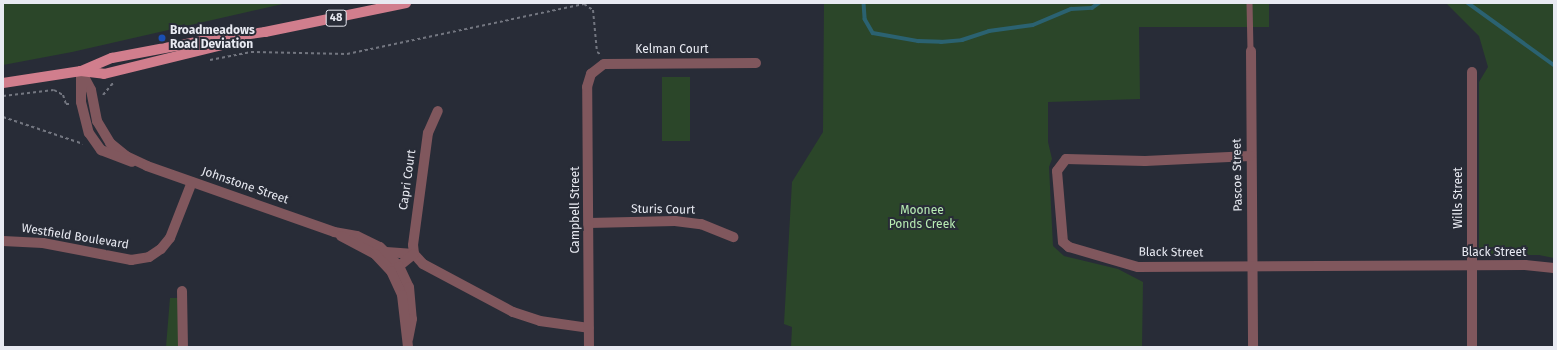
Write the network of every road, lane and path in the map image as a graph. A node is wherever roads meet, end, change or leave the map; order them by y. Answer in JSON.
{"nodes":[{"id":1,"x":406,"y":3,"type":"edge"},
{"id":2,"x":1250,"y":3,"type":"edge"},
{"id":3,"x":1252,"y":51,"type":"joint"},
{"id":4,"x":604,"y":54,"type":"dead end"},
{"id":5,"x":203,"y":61,"type":"dead end"},
{"id":6,"x":756,"y":63,"type":"dead end"},
{"id":7,"x":81,"y":71,"type":"junction"},
{"id":8,"x":1472,"y":72,"type":"dead end"},
{"id":9,"x":591,"y":74,"type":"joint"},
{"id":10,"x":119,"y":82,"type":"dead end"},
{"id":11,"x":3,"y":83,"type":"edge"},
{"id":12,"x":3,"y":96,"type":"edge"},
{"id":13,"x":102,"y":99,"type":"dead end"},
{"id":14,"x":81,"y":102,"type":"junction"},
{"id":15,"x":438,"y":111,"type":"dead end"},
{"id":16,"x":3,"y":117,"type":"edge"},
{"id":17,"x":94,"y":142,"type":"junction"},
{"id":18,"x":1250,"y":156,"type":"junction"},
{"id":19,"x":147,"y":166,"type":"junction"},
{"id":20,"x":192,"y":182,"type":"junction"},
{"id":21,"x":589,"y":223,"type":"junction"},
{"id":22,"x":334,"y":232,"type":"junction"},
{"id":23,"x":734,"y":237,"type":"dead end"},
{"id":24,"x":3,"y":241,"type":"edge"},
{"id":25,"x":386,"y":252,"type":"junction"},
{"id":26,"x":414,"y":254,"type":"junction"},
{"id":27,"x":387,"y":265,"type":"junction"},
{"id":28,"x":399,"y":266,"type":"junction"},
{"id":29,"x":1472,"y":266,"type":"junction"},
{"id":30,"x":1252,"y":268,"type":"junction"},
{"id":31,"x":1554,"y":268,"type":"edge"},
{"id":32,"x":182,"y":291,"type":"dead end"},
{"id":33,"x":589,"y":328,"type":"junction"},
{"id":34,"x":408,"y":343,"type":"edge"},
{"id":35,"x":183,"y":347,"type":"edge"},
{"id":36,"x":589,"y":347,"type":"edge"},
{"id":37,"x":1253,"y":347,"type":"edge"},
{"id":38,"x":1472,"y":347,"type":"edge"}],
"edges":[{"from":1,"to":7,"type":"main road","number":"48"},
{"from":2,"to":3,"type":"lane","name":"Pascoe Street"},
{"from":3,"to":18,"type":"street","name":"Pascoe Street"},
{"from":4,"to":5,"type":"path"},
{"from":6,"to":9,"type":"street","name":"Kelman Court"},
{"from":7,"to":11,"type":"main road","number":"48"},
{"from":7,"to":14,"type":"street","name":"Johnstone Street"},
{"from":7,"to":19,"type":"street","name":"Johnstone Street"},
{"from":8,"to":29,"type":"street","name":"Wills Street"},
{"from":9,"to":21,"type":"street","name":"Campbell Street"},
{"from":10,"to":13,"type":"path"},
{"from":12,"to":14,"type":"path"},
{"from":14,"to":17,"type":"street","name":"Johnstone Street"},
{"from":15,"to":26,"type":"street","name":"Capri Court"},
{"from":16,"to":17,"type":"path"},
{"from":17,"to":19,"type":"street","name":"Johnstone Street"},
{"from":18,"to":30,"type":"street","name":"Pascoe Street"},
{"from":18,"to":30,"type":"street","name":"Black Street"},
{"from":19,"to":20,"type":"street","name":"Johnstone Street"},
{"from":20,"to":22,"type":"street","name":"Johnstone Street"},
{"from":20,"to":24,"type":"street","name":"Westfield Boulevard"},
{"from":21,"to":23,"type":"street","name":"Sturis Court"},
{"from":21,"to":33,"type":"street","name":"Campbell Street"},
{"from":22,"to":25,"type":"street","name":"Johnstone Street"},
{"from":22,"to":27,"type":"street","name":"Johnstone Street"},
{"from":25,"to":26,"type":"street","name":"Johnstone Street"},
{"from":25,"to":28,"type":"street","name":"Johnstone Street"},
{"from":26,"to":28,"type":"street"},
{"from":26,"to":33,"type":"street"},
{"from":27,"to":28,"type":"street"},
{"from":27,"to":34,"type":"street","name":"Johnstone Street"},
{"from":28,"to":34,"type":"street","name":"Johnstone Street"},
{"from":29,"to":30,"type":"street","name":"Black Street"},
{"from":29,"to":31,"type":"street","name":"Black Street"},
{"from":29,"to":38,"type":"street","name":"Wills Street"},
{"from":30,"to":37,"type":"street","name":"Pascoe Street"},
{"from":32,"to":35,"type":"street"},
{"from":33,"to":36,"type":"street","name":"Campbell Street"}]}
